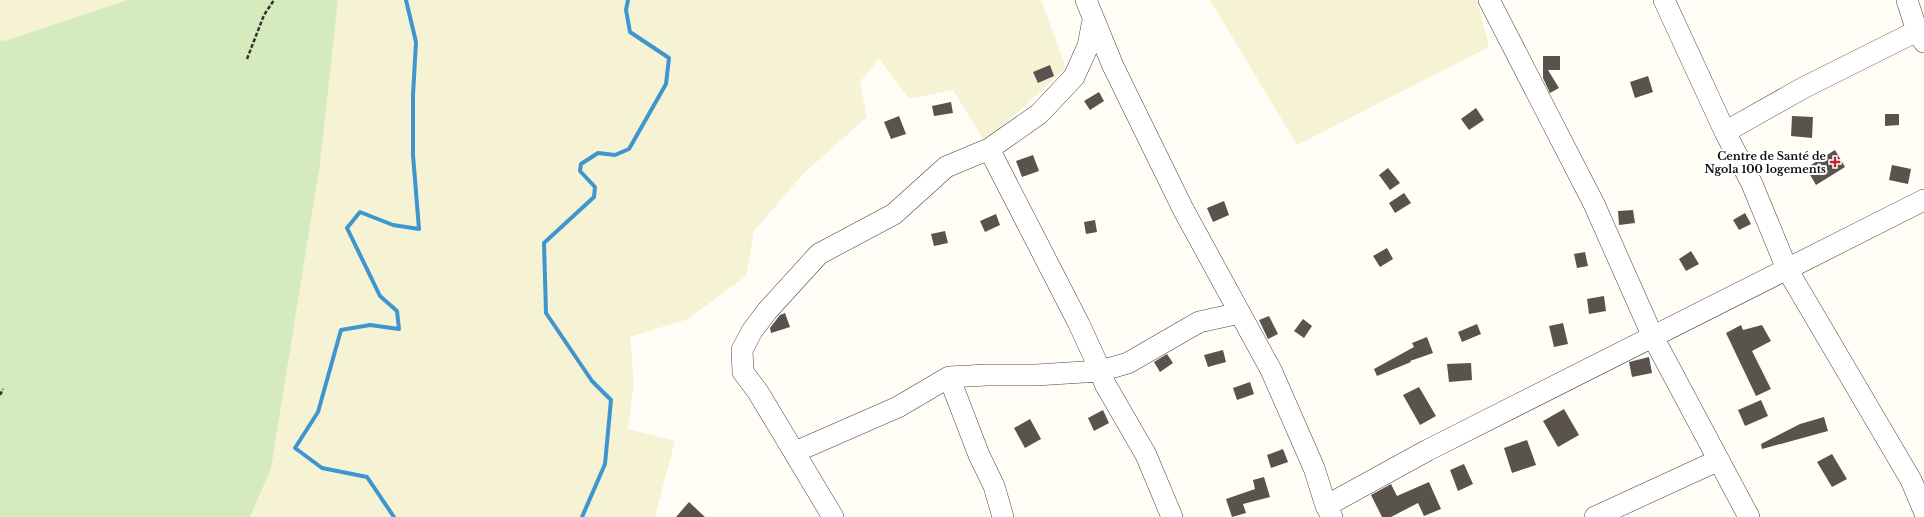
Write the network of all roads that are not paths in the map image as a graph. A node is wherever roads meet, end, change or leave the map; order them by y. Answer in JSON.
{"nodes":[{"id":1,"x":1086,"y":0,"type":"edge"},
{"id":2,"x":1489,"y":0,"type":"edge"},
{"id":3,"x":1664,"y":0,"type":"edge"},
{"id":4,"x":1907,"y":0,"type":"edge"},
{"id":5,"x":1093,"y":20,"type":"junction"},
{"id":6,"x":1921,"y":37,"type":"edge"},
{"id":7,"x":1724,"y":132,"type":"junction"},
{"id":8,"x":989,"y":149,"type":"junction"},
{"id":9,"x":1924,"y":200,"type":"edge"},
{"id":10,"x":1787,"y":269,"type":"junction"},
{"id":11,"x":1240,"y":313,"type":"junction"},
{"id":12,"x":1653,"y":337,"type":"junction"},
{"id":13,"x":1100,"y":371,"type":"junction"},
{"id":14,"x":949,"y":377,"type":"junction"},
{"id":15,"x":795,"y":452,"type":"junction"},
{"id":16,"x":1719,"y":460,"type":"junction"},
{"id":17,"x":1917,"y":476,"type":"edge"},
{"id":18,"x":1329,"y":511,"type":"edge"},
{"id":19,"x":1924,"y":511,"type":"edge"},
{"id":20,"x":833,"y":517,"type":"edge"},
{"id":21,"x":1003,"y":517,"type":"edge"},
{"id":22,"x":1172,"y":517,"type":"edge"},
{"id":23,"x":1595,"y":517,"type":"edge"},
{"id":24,"x":1749,"y":517,"type":"edge"}],
"edges":[{"from":1,"to":5,"type":"street"},
{"from":2,"to":12,"type":"street"},
{"from":3,"to":7,"type":"street"},
{"from":4,"to":6,"type":"street"},
{"from":5,"to":8,"type":"street"},
{"from":5,"to":11,"type":"street"},
{"from":6,"to":7,"type":"street"},
{"from":7,"to":10,"type":"street"},
{"from":8,"to":13,"type":"street"},
{"from":8,"to":15,"type":"street"},
{"from":9,"to":10,"type":"street"},
{"from":10,"to":12,"type":"street"},
{"from":10,"to":17,"type":"street"},
{"from":11,"to":13,"type":"street"},
{"from":11,"to":18,"type":"street"},
{"from":12,"to":16,"type":"street"},
{"from":12,"to":18,"type":"street"},
{"from":13,"to":14,"type":"street"},
{"from":13,"to":22,"type":"street"},
{"from":14,"to":15,"type":"street"},
{"from":14,"to":21,"type":"street"},
{"from":15,"to":20,"type":"street"},
{"from":16,"to":23,"type":"street"},
{"from":16,"to":24,"type":"street"},
{"from":17,"to":19,"type":"street"}]}
